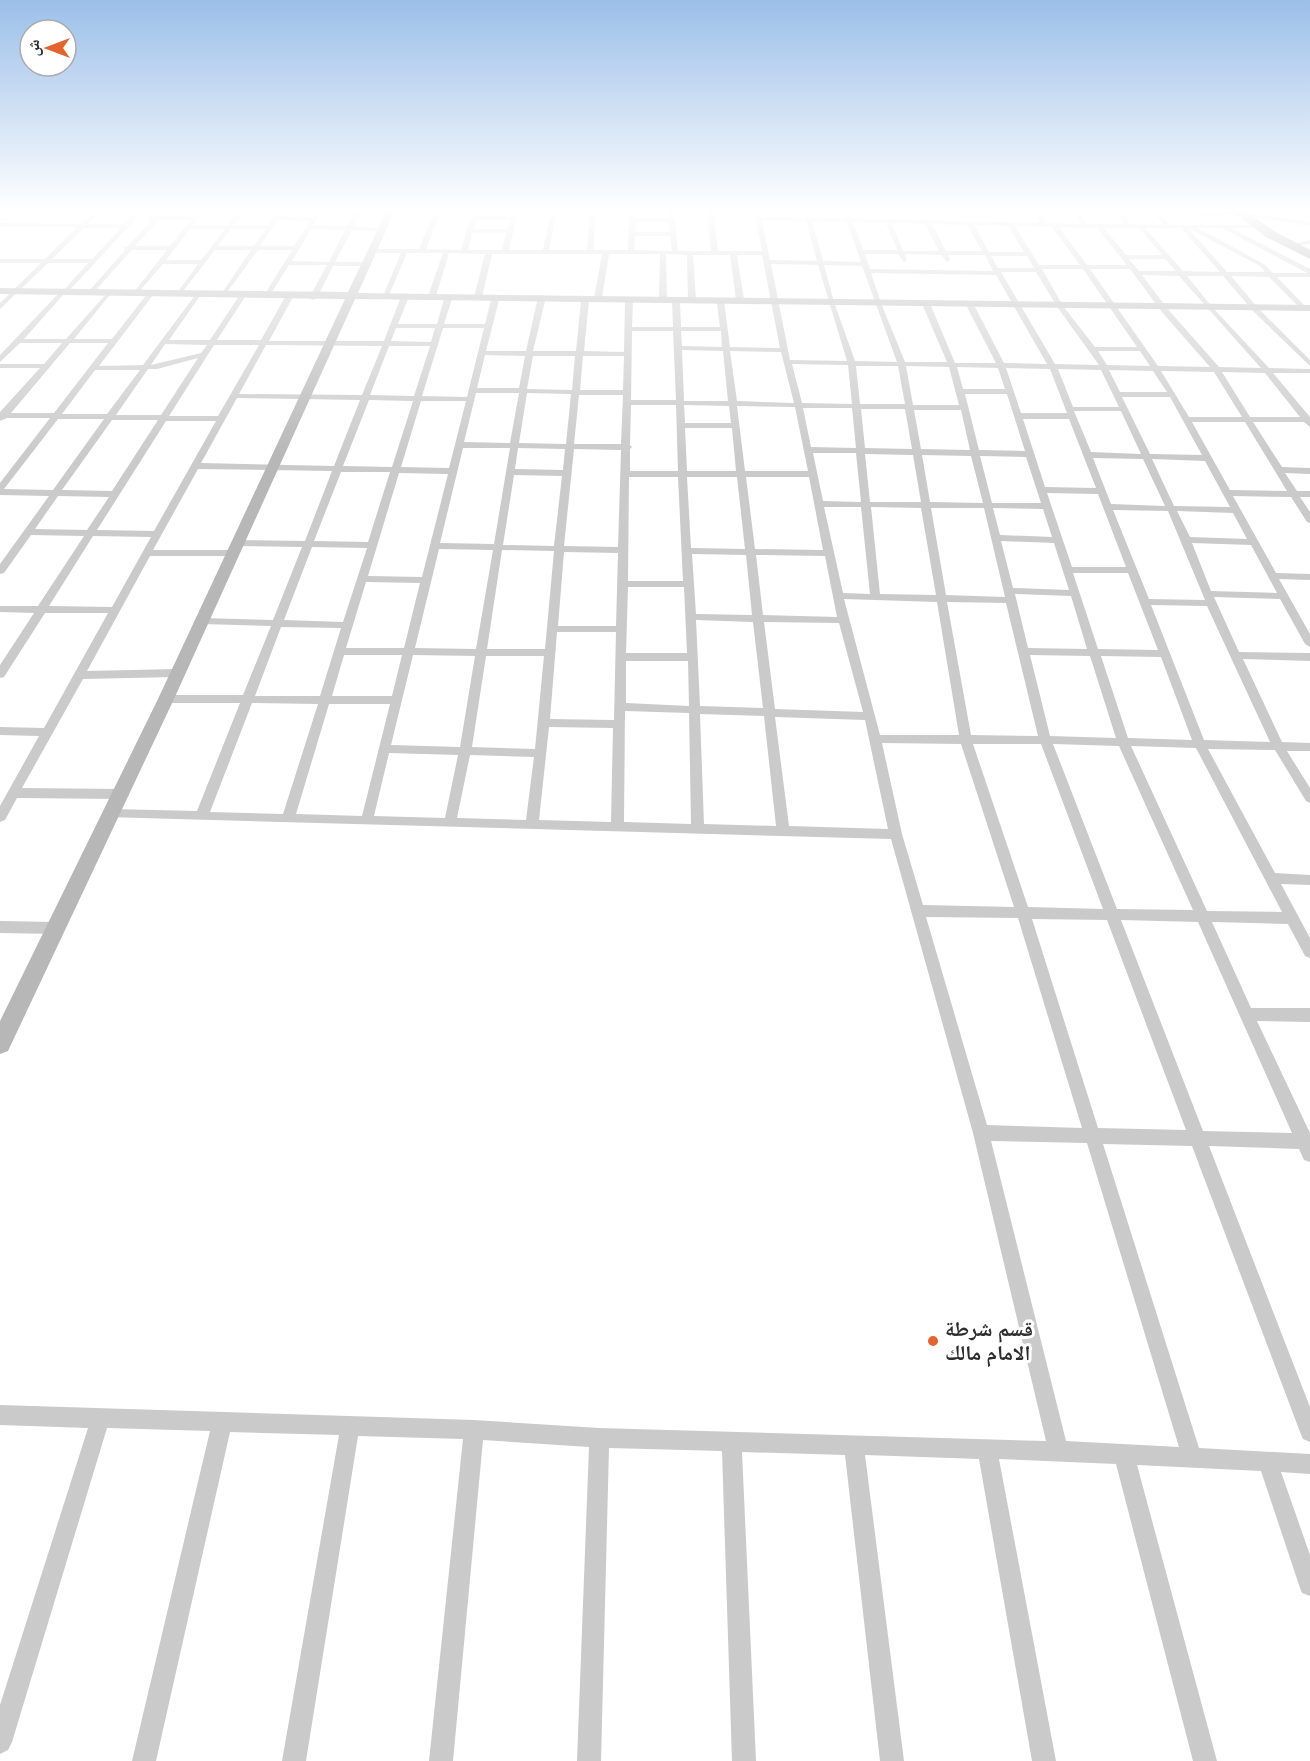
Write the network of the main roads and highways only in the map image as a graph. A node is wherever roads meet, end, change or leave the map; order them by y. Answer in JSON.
{"nodes":[{"id":1,"x":23,"y":292,"type":"edge"},
{"id":2,"x":86,"y":292,"type":"edge"},
{"id":3,"x":188,"y":292,"type":"edge"},
{"id":4,"x":352,"y":292,"type":"edge"},
{"id":5,"x":63,"y":293,"type":"junction"},
{"id":6,"x":314,"y":296,"type":"junction"},
{"id":7,"x":350,"y":296,"type":"junction"},
{"id":8,"x":509,"y":298,"type":"junction"},
{"id":9,"x":541,"y":299,"type":"junction"},
{"id":10,"x":775,"y":302,"type":"junction"},
{"id":11,"x":878,"y":304,"type":"junction"},
{"id":12,"x":966,"y":306,"type":"junction"},
{"id":13,"x":1308,"y":310,"type":"edge"},
{"id":14,"x":0,"y":1044,"type":"edge"}],
"edges":[{"from":1,"to":5,"type":"main road"},
{"from":2,"to":5,"type":"main road"},
{"from":3,"to":6,"type":"main road"},
{"from":4,"to":7,"type":"main road"},
{"from":5,"to":6,"type":"main road"},
{"from":6,"to":7,"type":"main road"},
{"from":7,"to":8,"type":"main road"},
{"from":7,"to":8,"type":"main road"},
{"from":7,"to":14,"type":"main road"},
{"from":8,"to":9,"type":"main road"},
{"from":9,"to":10,"type":"main road"},
{"from":9,"to":10,"type":"main road"},
{"from":10,"to":11,"type":"main road"},
{"from":11,"to":12,"type":"main road"},
{"from":11,"to":12,"type":"main road"},
{"from":12,"to":13,"type":"main road"}]}
